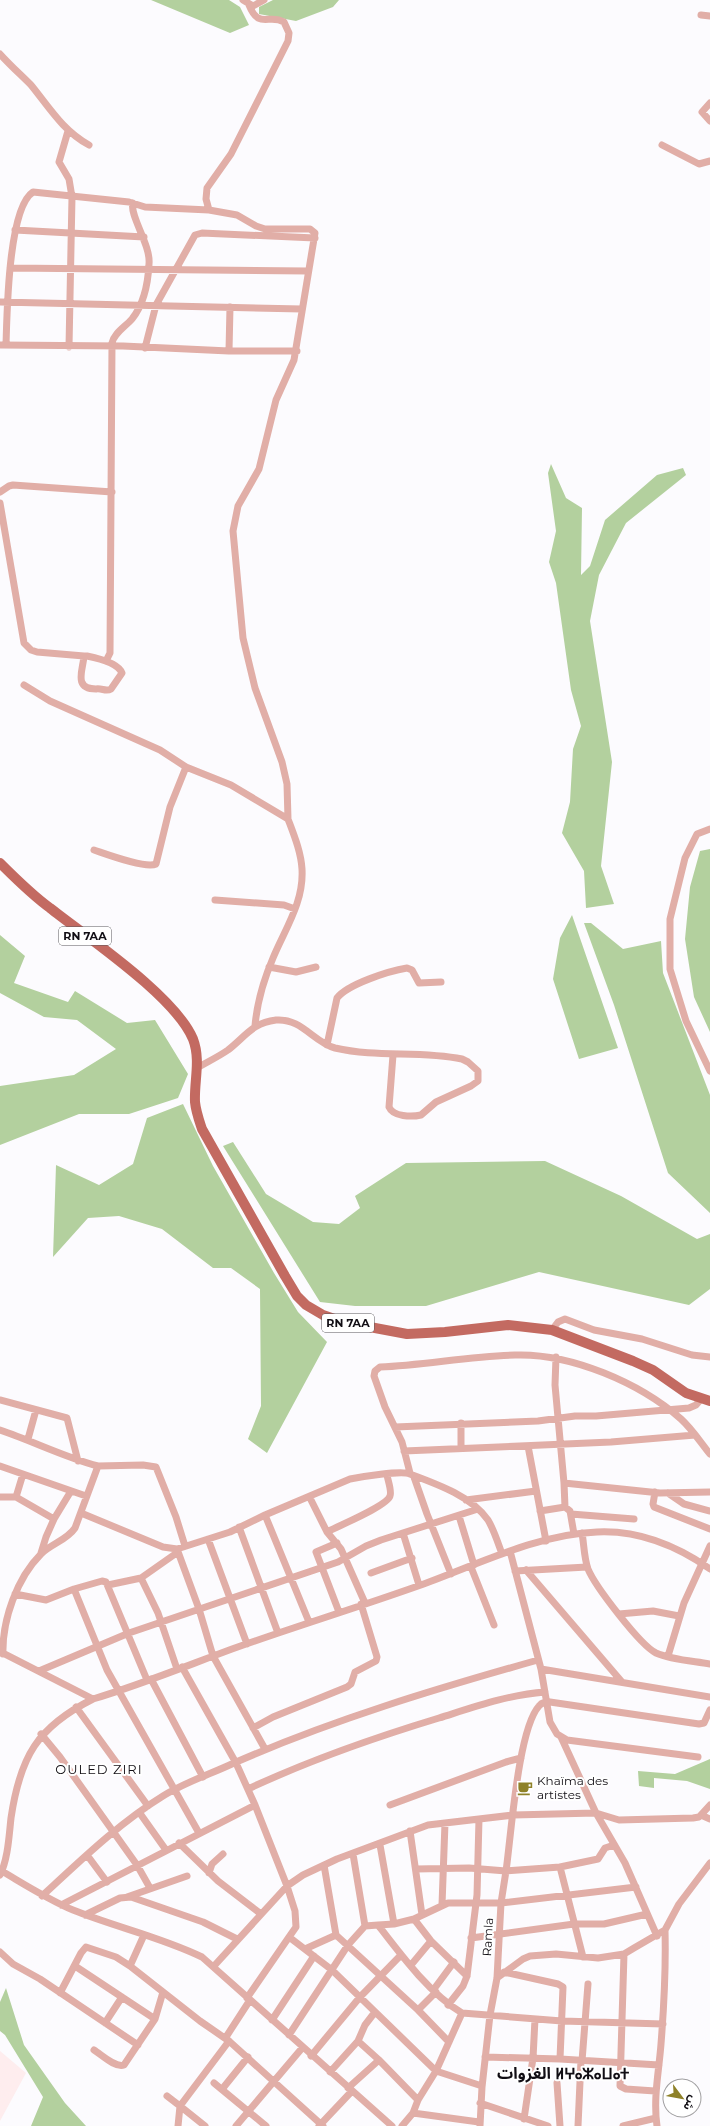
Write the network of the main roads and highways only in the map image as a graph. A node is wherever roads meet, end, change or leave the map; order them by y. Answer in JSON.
{"nodes":[{"id":1,"x":0,"y":864,"type":"edge"},
{"id":2,"x":706,"y":1400,"type":"edge"}],
"edges":[{"from":1,"to":2,"type":"main road","number":"RN 7AA"}]}
